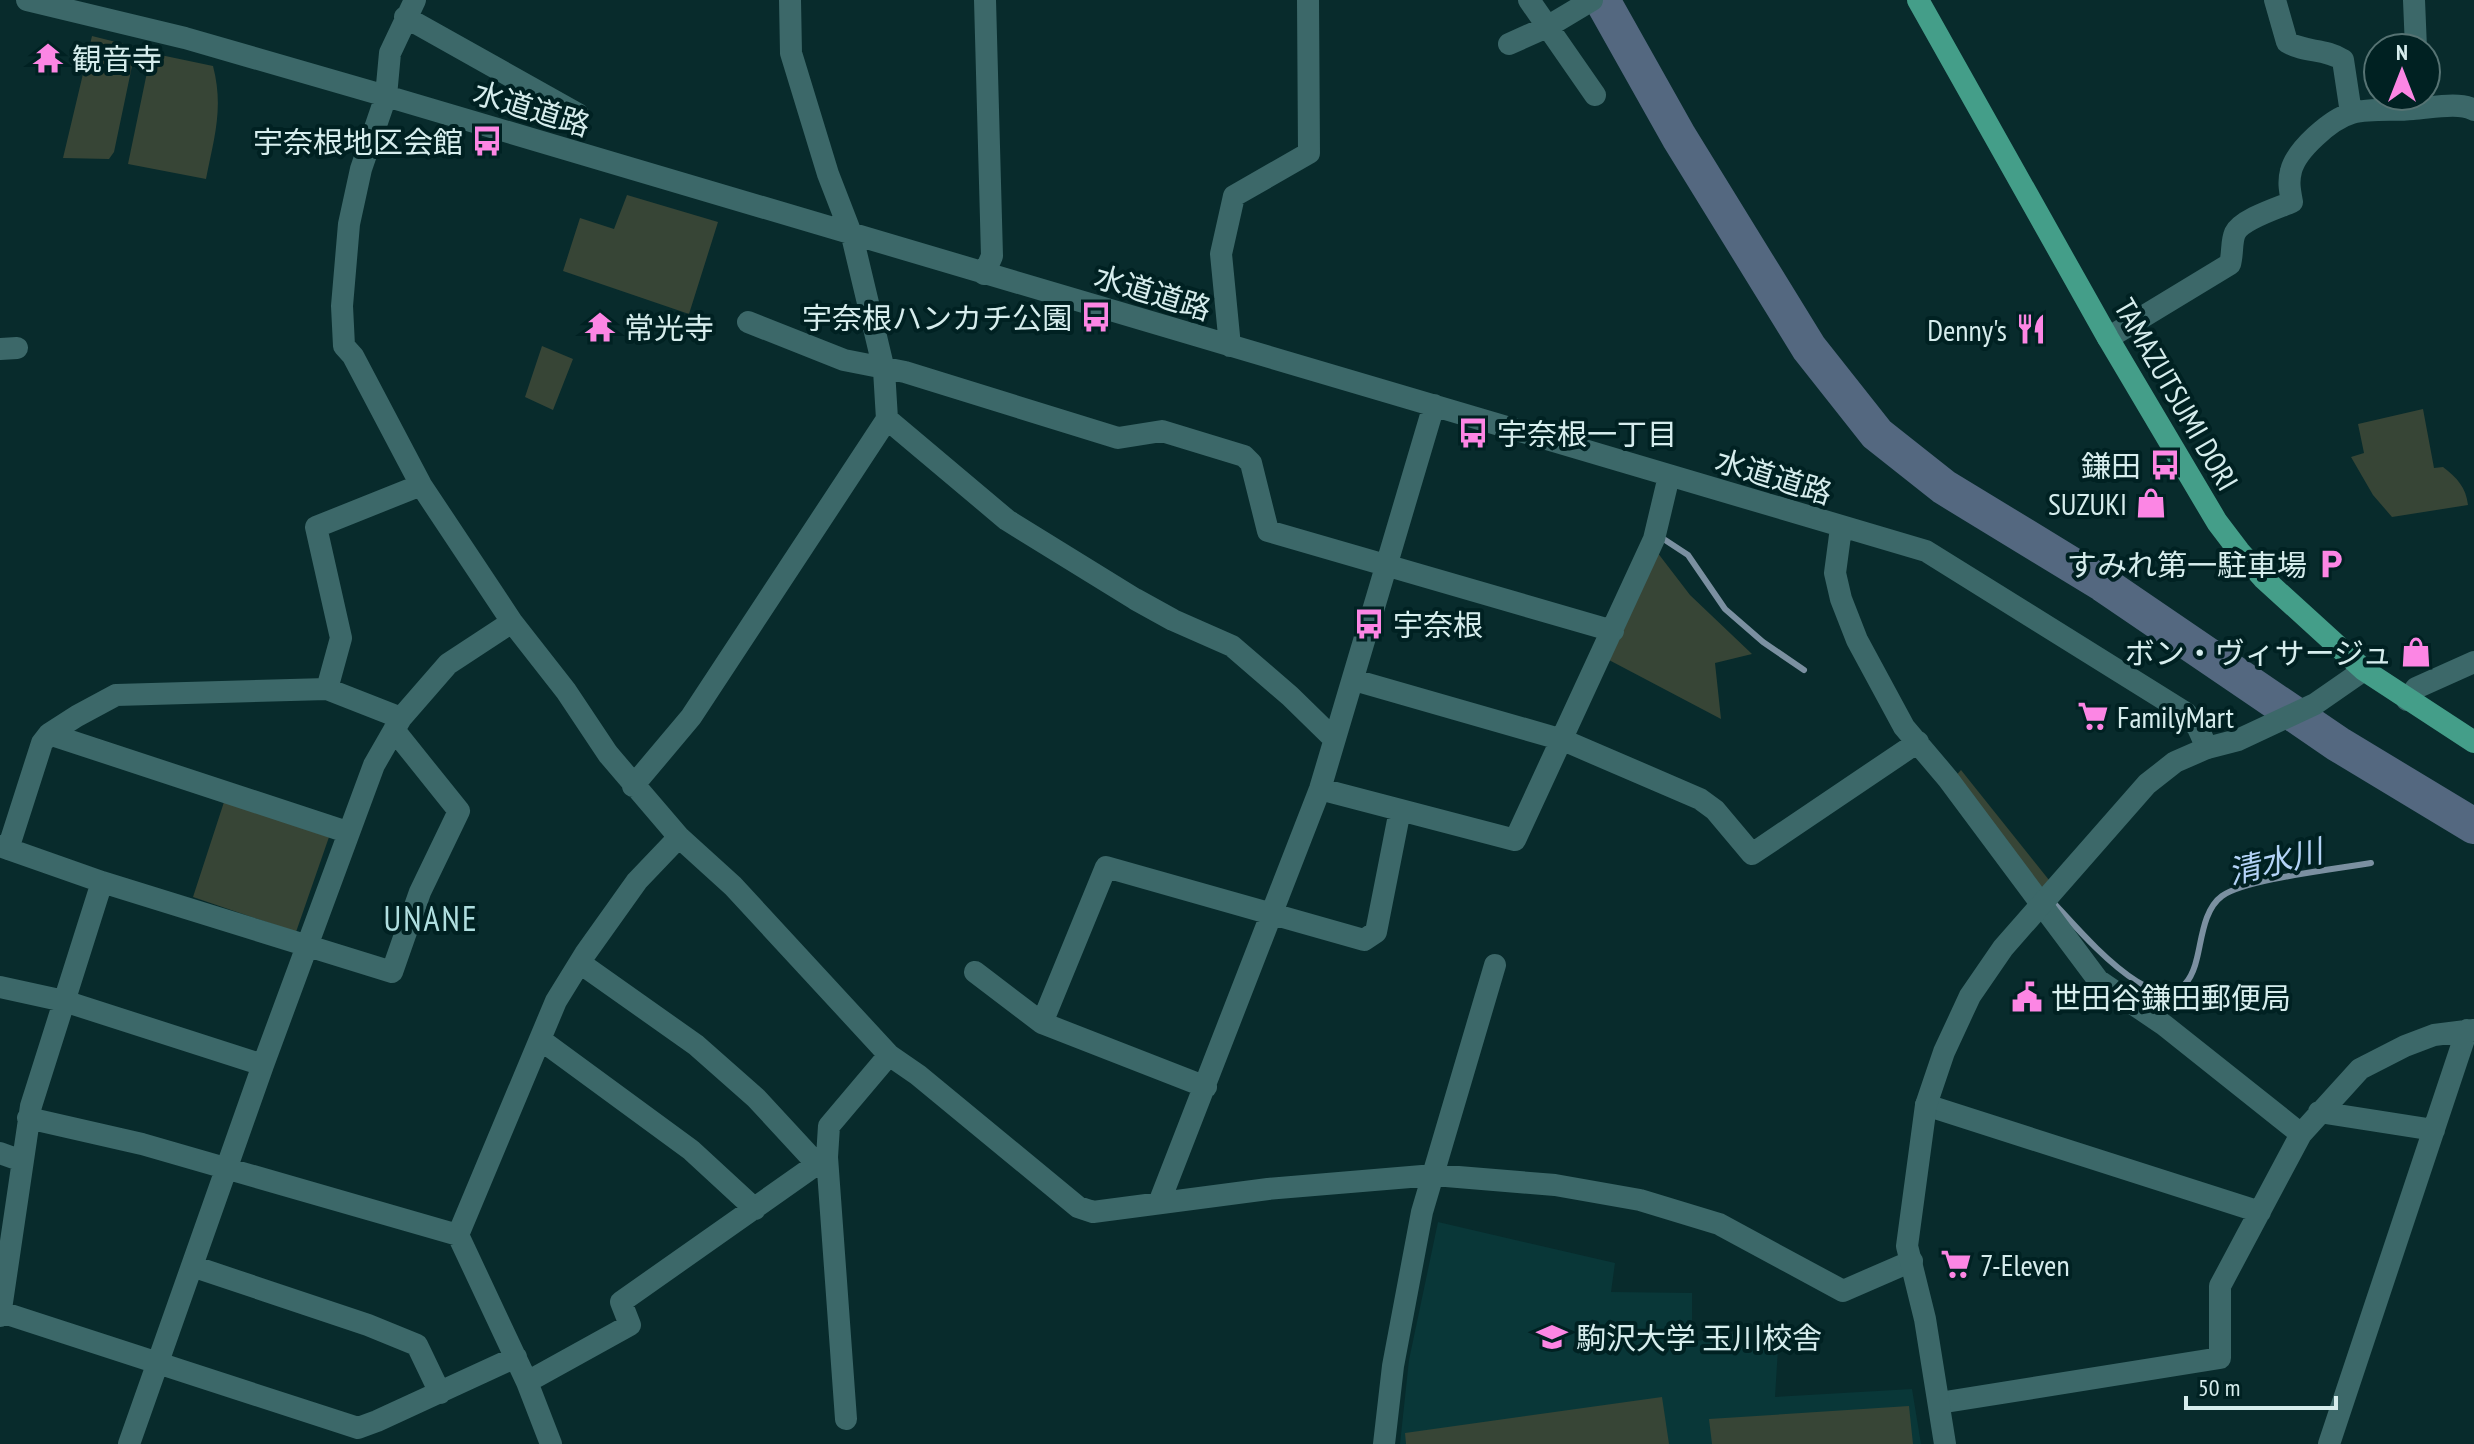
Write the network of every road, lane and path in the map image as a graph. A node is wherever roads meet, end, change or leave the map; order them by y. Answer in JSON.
{"nodes":[{"id":1,"x":27,"y":0,"type":"edge"},
{"id":2,"x":790,"y":0,"type":"edge"},
{"id":3,"x":985,"y":0,"type":"edge"},
{"id":4,"x":1308,"y":0,"type":"edge"},
{"id":5,"x":1529,"y":0,"type":"edge"},
{"id":6,"x":1592,"y":0,"type":"edge"},
{"id":7,"x":1918,"y":0,"type":"edge"},
{"id":8,"x":2275,"y":0,"type":"edge"},
{"id":9,"x":2414,"y":0,"type":"edge"},
{"id":10,"x":410,"y":9,"type":"edge"},
{"id":11,"x":1547,"y":27,"type":"junction"},
{"id":12,"x":2415,"y":32,"type":"edge"},
{"id":13,"x":1509,"y":44,"type":"dead end"},
{"id":14,"x":1595,"y":95,"type":"dead end"},
{"id":15,"x":386,"y":96,"type":"junction"},
{"id":16,"x":2442,"y":104,"type":"edge"},
{"id":17,"x":2474,"y":110,"type":"edge"},
{"id":18,"x":2362,"y":111,"type":"edge"},
{"id":19,"x":2351,"y":113,"type":"junction"},
{"id":20,"x":578,"y":114,"type":"dead end"},
{"id":21,"x":852,"y":236,"type":"junction"},
{"id":22,"x":984,"y":274,"type":"junction"},
{"id":23,"x":748,"y":322,"type":"dead end"},
{"id":24,"x":2108,"y":338,"type":"junction"},
{"id":25,"x":1230,"y":346,"type":"junction"},
{"id":26,"x":884,"y":370,"type":"junction"},
{"id":27,"x":1434,"y":405,"type":"junction"},
{"id":28,"x":887,"y":419,"type":"junction"},
{"id":29,"x":1669,"y":476,"type":"junction"},
{"id":30,"x":421,"y":485,"type":"junction"},
{"id":31,"x":1841,"y":528,"type":"junction"},
{"id":32,"x":1387,"y":565,"type":"junction"},
{"id":33,"x":512,"y":622,"type":"junction"},
{"id":34,"x":1613,"y":631,"type":"junction"},
{"id":35,"x":2474,"y":662,"type":"edge"},
{"id":36,"x":2356,"y":676,"type":"junction"},
{"id":37,"x":1354,"y":680,"type":"junction"},
{"id":38,"x":327,"y":689,"type":"junction"},
{"id":39,"x":2407,"y":700,"type":"junction"},
{"id":40,"x":398,"y":724,"type":"junction"},
{"id":41,"x":49,"y":734,"type":"junction"},
{"id":42,"x":1334,"y":739,"type":"junction"},
{"id":43,"x":1563,"y":740,"type":"junction"},
{"id":44,"x":1918,"y":742,"type":"junction"},
{"id":45,"x":2474,"y":742,"type":"edge"},
{"id":46,"x":2207,"y":748,"type":"junction"},
{"id":47,"x":633,"y":786,"type":"junction"},
{"id":48,"x":1320,"y":789,"type":"junction"},
{"id":49,"x":1400,"y":810,"type":"junction"},
{"id":50,"x":347,"y":832,"type":"junction"},
{"id":51,"x":679,"y":837,"type":"junction"},
{"id":52,"x":4,"y":847,"type":"edge"},
{"id":53,"x":102,"y":882,"type":"junction"},
{"id":54,"x":2041,"y":906,"type":"junction"},
{"id":55,"x":1272,"y":915,"type":"junction"},
{"id":56,"x":306,"y":947,"type":"junction"},
{"id":57,"x":580,"y":963,"type":"junction"},
{"id":58,"x":1495,"y":965,"type":"dead end"},
{"id":59,"x":975,"y":972,"type":"dead end"},
{"id":60,"x":0,"y":987,"type":"edge"},
{"id":61,"x":64,"y":1001,"type":"junction"},
{"id":62,"x":1042,"y":1023,"type":"junction"},
{"id":63,"x":2470,"y":1030,"type":"edge"},
{"id":64,"x":541,"y":1040,"type":"junction"},
{"id":65,"x":889,"y":1055,"type":"junction"},
{"id":66,"x":263,"y":1065,"type":"junction"},
{"id":67,"x":1206,"y":1087,"type":"junction"},
{"id":68,"x":1926,"y":1105,"type":"junction"},
{"id":69,"x":2319,"y":1112,"type":"junction"},
{"id":70,"x":28,"y":1118,"type":"junction"},
{"id":71,"x":2434,"y":1130,"type":"junction"},
{"id":72,"x":2301,"y":1134,"type":"junction"},
{"id":73,"x":0,"y":1153,"type":"edge"},
{"id":74,"x":822,"y":1160,"type":"junction"},
{"id":75,"x":22,"y":1161,"type":"junction"},
{"id":76,"x":228,"y":1168,"type":"junction"},
{"id":77,"x":1434,"y":1175,"type":"junction"},
{"id":78,"x":1159,"y":1203,"type":"junction"},
{"id":79,"x":755,"y":1209,"type":"junction"},
{"id":80,"x":2260,"y":1212,"type":"junction"},
{"id":81,"x":458,"y":1235,"type":"junction"},
{"id":82,"x":1912,"y":1261,"type":"junction"},
{"id":83,"x":192,"y":1266,"type":"junction"},
{"id":84,"x":0,"y":1314,"type":"edge"},
{"id":85,"x":516,"y":1357,"type":"junction"},
{"id":86,"x":157,"y":1363,"type":"junction"},
{"id":87,"x":527,"y":1382,"type":"junction"},
{"id":88,"x":440,"y":1393,"type":"junction"},
{"id":89,"x":1939,"y":1403,"type":"junction"},
{"id":90,"x":846,"y":1419,"type":"dead end"},
{"id":91,"x":129,"y":1444,"type":"edge"},
{"id":92,"x":551,"y":1444,"type":"edge"},
{"id":93,"x":1384,"y":1444,"type":"edge"},
{"id":94,"x":1945,"y":1444,"type":"edge"},
{"id":95,"x":2329,"y":1444,"type":"edge"}],
"edges":[{"from":1,"to":15,"type":"street","name":"水道道路"},
{"from":2,"to":21,"type":"street"},
{"from":3,"to":22,"type":"street"},
{"from":4,"to":25,"type":"street"},
{"from":5,"to":11,"type":"street"},
{"from":6,"to":11,"type":"street"},
{"from":7,"to":24,"type":"main road","name":"TAMAZUTSUMI DORI"},
{"from":8,"to":19,"type":"street"},
{"from":9,"to":12,"type":"street"},
{"from":10,"to":15,"type":"street"},
{"from":10,"to":20,"type":"street"},
{"from":11,"to":13,"type":"street"},
{"from":11,"to":14,"type":"street"},
{"from":15,"to":21,"type":"street","name":"水道道路"},
{"from":15,"to":30,"type":"street"},
{"from":16,"to":17,"type":"street"},
{"from":18,"to":19,"type":"street"},
{"from":19,"to":24,"type":"street"},
{"from":21,"to":22,"type":"street","name":"水道道路"},
{"from":21,"to":26,"type":"street"},
{"from":22,"to":25,"type":"street","name":"水道道路"},
{"from":23,"to":26,"type":"street"},
{"from":24,"to":36,"type":"main road","name":"TAMAZUTSUMI DORI"},
{"from":25,"to":27,"type":"street","name":"水道道路"},
{"from":26,"to":28,"type":"street"},
{"from":26,"to":32,"type":"street"},
{"from":27,"to":29,"type":"street","name":"水道道路"},
{"from":27,"to":32,"type":"street"},
{"from":28,"to":42,"type":"street"},
{"from":28,"to":47,"type":"street"},
{"from":29,"to":31,"type":"street","name":"水道道路"},
{"from":29,"to":34,"type":"street"},
{"from":30,"to":33,"type":"street"},
{"from":30,"to":38,"type":"street"},
{"from":31,"to":44,"type":"street"},
{"from":31,"to":46,"type":"street","name":"水道道路"},
{"from":32,"to":34,"type":"street"},
{"from":32,"to":37,"type":"street"},
{"from":33,"to":40,"type":"street"},
{"from":33,"to":47,"type":"street"},
{"from":34,"to":43,"type":"street"},
{"from":35,"to":39,"type":"street"},
{"from":36,"to":39,"type":"main road","name":"TAMAZUTSUMI DORI"},
{"from":36,"to":46,"type":"street"},
{"from":37,"to":42,"type":"street"},
{"from":37,"to":43,"type":"street"},
{"from":38,"to":40,"type":"street"},
{"from":38,"to":41,"type":"street"},
{"from":39,"to":45,"type":"main road","name":"TAMAZUTSUMI DORI"},
{"from":40,"to":50,"type":"street"},
{"from":40,"to":56,"type":"street"},
{"from":41,"to":50,"type":"street"},
{"from":41,"to":52,"type":"street"},
{"from":42,"to":48,"type":"street"},
{"from":43,"to":44,"type":"street"},
{"from":43,"to":49,"type":"street"},
{"from":44,"to":54,"type":"street"},
{"from":46,"to":54,"type":"street"},
{"from":47,"to":51,"type":"street"},
{"from":48,"to":49,"type":"street"},
{"from":48,"to":55,"type":"street"},
{"from":49,"to":55,"type":"street"},
{"from":50,"to":56,"type":"street"},
{"from":51,"to":57,"type":"street"},
{"from":51,"to":65,"type":"street"},
{"from":52,"to":53,"type":"street"},
{"from":53,"to":56,"type":"street"},
{"from":53,"to":61,"type":"street"},
{"from":54,"to":68,"type":"street"},
{"from":54,"to":72,"type":"street"},
{"from":55,"to":62,"type":"street"},
{"from":55,"to":67,"type":"street"},
{"from":56,"to":66,"type":"street"},
{"from":57,"to":64,"type":"street"},
{"from":57,"to":74,"type":"street"},
{"from":58,"to":77,"type":"street"},
{"from":59,"to":62,"type":"street"},
{"from":60,"to":61,"type":"street"},
{"from":61,"to":66,"type":"street"},
{"from":61,"to":70,"type":"street"},
{"from":62,"to":67,"type":"street"},
{"from":63,"to":69,"type":"street"},
{"from":63,"to":71,"type":"street"},
{"from":64,"to":79,"type":"street"},
{"from":64,"to":81,"type":"street"},
{"from":65,"to":74,"type":"street"},
{"from":65,"to":78,"type":"street"},
{"from":66,"to":76,"type":"street"},
{"from":67,"to":78,"type":"street"},
{"from":68,"to":80,"type":"street"},
{"from":68,"to":82,"type":"street"},
{"from":69,"to":71,"type":"street"},
{"from":69,"to":72,"type":"street"},
{"from":70,"to":75,"type":"street"},
{"from":70,"to":76,"type":"street"},
{"from":71,"to":95,"type":"street"},
{"from":72,"to":80,"type":"street"},
{"from":73,"to":75,"type":"street"},
{"from":74,"to":79,"type":"street"},
{"from":74,"to":90,"type":"street"},
{"from":75,"to":84,"type":"street"},
{"from":76,"to":81,"type":"street"},
{"from":76,"to":83,"type":"street"},
{"from":77,"to":78,"type":"street"},
{"from":77,"to":82,"type":"street"},
{"from":77,"to":93,"type":"street"},
{"from":79,"to":87,"type":"street"},
{"from":80,"to":89,"type":"street"},
{"from":81,"to":85,"type":"street"},
{"from":82,"to":89,"type":"street"},
{"from":83,"to":86,"type":"street"},
{"from":83,"to":88,"type":"street"},
{"from":84,"to":86,"type":"street"},
{"from":85,"to":87,"type":"street"},
{"from":85,"to":88,"type":"street"},
{"from":86,"to":88,"type":"street"},
{"from":86,"to":91,"type":"street"},
{"from":87,"to":92,"type":"street"},
{"from":89,"to":94,"type":"street"}]}
